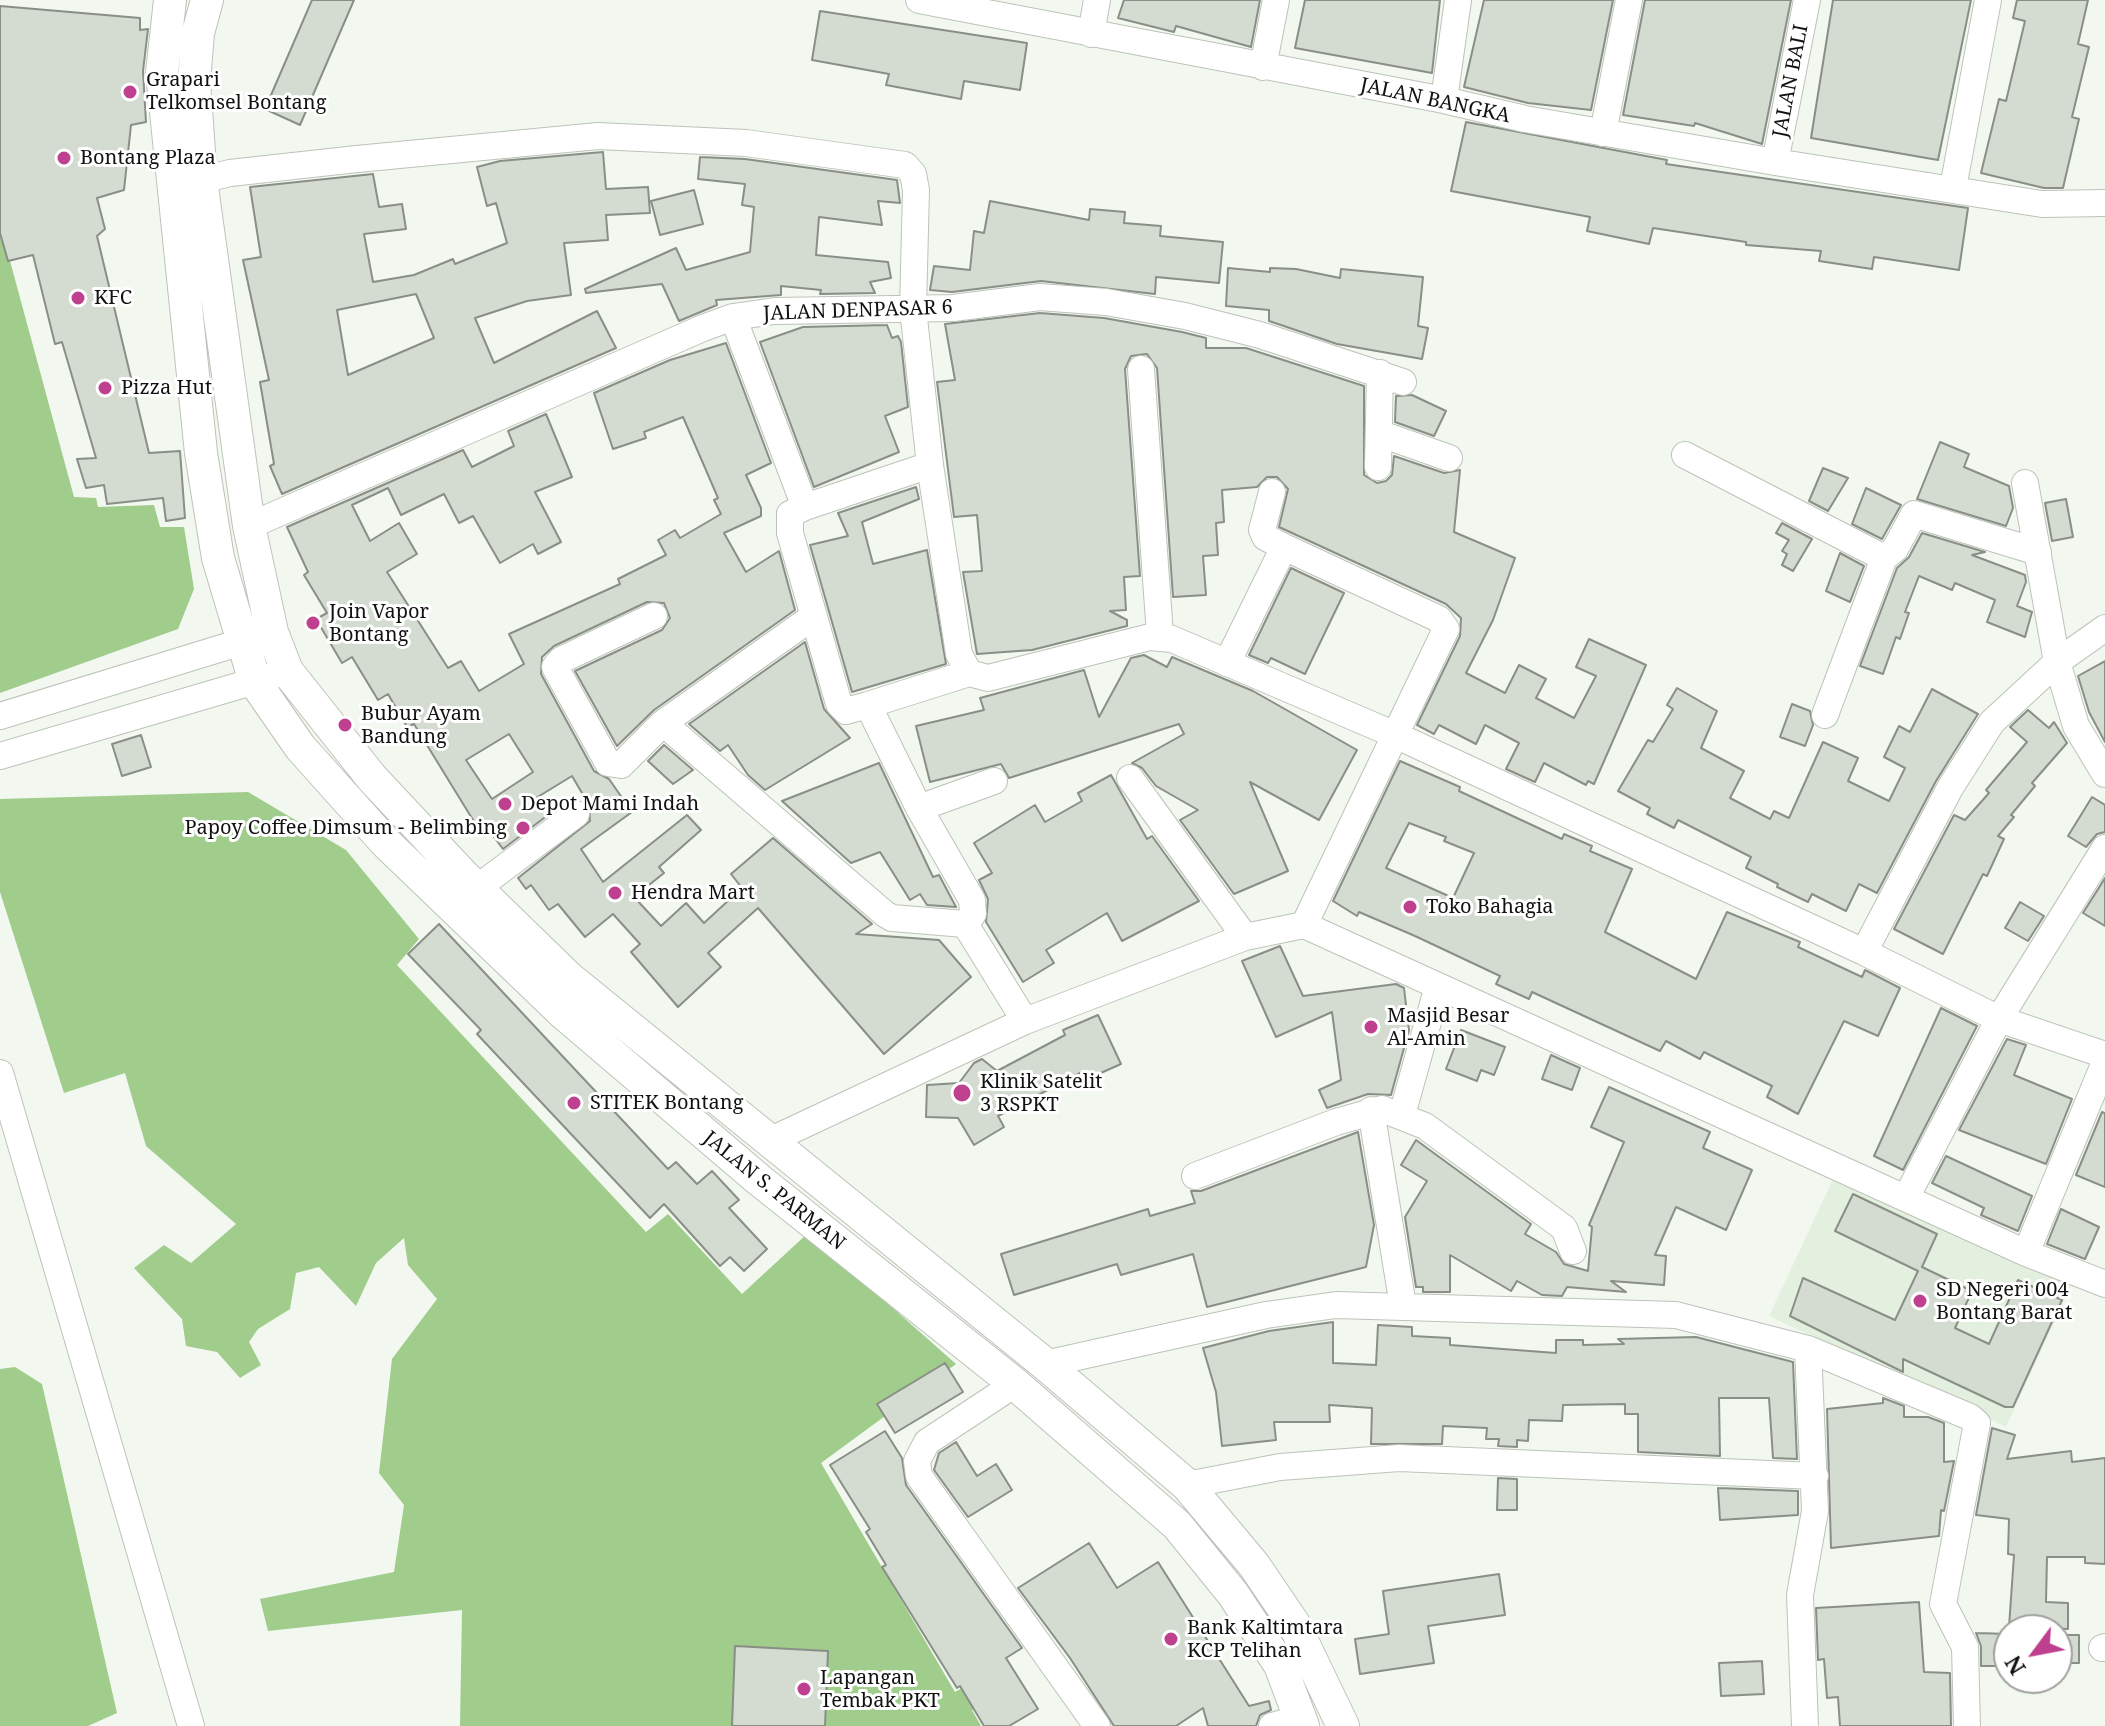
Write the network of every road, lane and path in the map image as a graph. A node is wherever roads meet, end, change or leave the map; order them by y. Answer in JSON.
{"nodes":[{"id":1,"x":170,"y":0,"type":"edge"},
{"id":2,"x":207,"y":0,"type":"edge"},
{"id":3,"x":919,"y":0,"type":"edge"},
{"id":4,"x":1097,"y":0,"type":"edge"},
{"id":5,"x":1276,"y":0,"type":"edge"},
{"id":6,"x":1458,"y":0,"type":"edge"},
{"id":7,"x":1629,"y":0,"type":"edge"},
{"id":8,"x":1807,"y":0,"type":"edge"},
{"id":9,"x":1988,"y":0,"type":"edge"},
{"id":10,"x":1091,"y":34,"type":"junction"},
{"id":11,"x":1263,"y":67,"type":"junction"},
{"id":12,"x":1444,"y":100,"type":"junction"},
{"id":13,"x":1603,"y":133,"type":"junction"},
{"id":14,"x":1775,"y":162,"type":"junction"},
{"id":15,"x":201,"y":180,"type":"junction"},
{"id":16,"x":1953,"y":188,"type":"junction"},
{"id":17,"x":2105,"y":203,"type":"edge"},
{"id":18,"x":913,"y":309,"type":"junction"},
{"id":19,"x":733,"y":317,"type":"junction"},
{"id":20,"x":1141,"y":369,"type":"dead end"},
{"id":21,"x":1381,"y":434,"type":"junction"},
{"id":22,"x":1685,"y":455,"type":"dead end"},
{"id":23,"x":1449,"y":458,"type":"dead end"},
{"id":24,"x":930,"y":465,"type":"junction"},
{"id":25,"x":1378,"y":467,"type":"dead end"},
{"id":26,"x":2025,"y":483,"type":"dead end"},
{"id":27,"x":1272,"y":492,"type":"dead end"},
{"id":28,"x":805,"y":507,"type":"junction"},
{"id":29,"x":249,"y":526,"type":"junction"},
{"id":30,"x":1284,"y":547,"type":"junction"},
{"id":31,"x":2038,"y":552,"type":"junction"},
{"id":32,"x":1884,"y":558,"type":"junction"},
{"id":33,"x":654,"y":616,"type":"dead end"},
{"id":34,"x":814,"y":616,"type":"junction"},
{"id":35,"x":2105,"y":628,"type":"edge"},
{"id":36,"x":272,"y":632,"type":"junction"},
{"id":37,"x":1160,"y":635,"type":"junction"},
{"id":38,"x":241,"y":642,"type":"junction"},
{"id":39,"x":2057,"y":662,"type":"junction"},
{"id":40,"x":1227,"y":663,"type":"junction"},
{"id":41,"x":287,"y":671,"type":"junction"},
{"id":42,"x":969,"y":673,"type":"junction"},
{"id":43,"x":255,"y":682,"type":"junction"},
{"id":44,"x":868,"y":705,"type":"junction"},
{"id":45,"x":1825,"y":715,"type":"dead end"},
{"id":46,"x":0,"y":716,"type":"edge"},
{"id":47,"x":663,"y":723,"type":"junction"},
{"id":48,"x":1393,"y":734,"type":"junction"},
{"id":49,"x":0,"y":756,"type":"edge"},
{"id":50,"x":2105,"y":774,"type":"edge"},
{"id":51,"x":1130,"y":778,"type":"dead end"},
{"id":52,"x":994,"y":781,"type":"dead end"},
{"id":53,"x":919,"y":808,"type":"junction"},
{"id":54,"x":576,"y":814,"type":"dead end"},
{"id":55,"x":2105,"y":848,"type":"edge"},
{"id":56,"x":477,"y":888,"type":"junction"},
{"id":57,"x":965,"y":924,"type":"junction"},
{"id":58,"x":1304,"y":925,"type":"junction"},
{"id":59,"x":1245,"y":937,"type":"junction"},
{"id":60,"x":1864,"y":952,"type":"junction"},
{"id":61,"x":1438,"y":986,"type":"junction"},
{"id":62,"x":1999,"y":1019,"type":"junction"},
{"id":63,"x":1025,"y":1021,"type":"junction"},
{"id":64,"x":2105,"y":1055,"type":"edge"},
{"id":65,"x":2105,"y":1062,"type":"edge"},
{"id":66,"x":0,"y":1073,"type":"edge"},
{"id":67,"x":1371,"y":1110,"type":"junction"},
{"id":68,"x":1402,"y":1115,"type":"junction"},
{"id":69,"x":767,"y":1142,"type":"junction"},
{"id":70,"x":1195,"y":1176,"type":"dead end"},
{"id":71,"x":1907,"y":1196,"type":"junction"},
{"id":72,"x":1573,"y":1251,"type":"dead end"},
{"id":73,"x":2026,"y":1253,"type":"junction"},
{"id":74,"x":2104,"y":1281,"type":"edge"},
{"id":75,"x":1403,"y":1306,"type":"junction"},
{"id":76,"x":1808,"y":1349,"type":"junction"},
{"id":77,"x":1045,"y":1364,"type":"junction"},
{"id":78,"x":1015,"y":1384,"type":"junction"},
{"id":79,"x":1815,"y":1476,"type":"junction"},
{"id":80,"x":1187,"y":1485,"type":"junction"},
{"id":81,"x":1292,"y":1723,"type":"edge"},
{"id":82,"x":191,"y":1726,"type":"edge"},
{"id":83,"x":1097,"y":1726,"type":"edge"},
{"id":84,"x":1343,"y":1726,"type":"edge"},
{"id":85,"x":1805,"y":1726,"type":"edge"},
{"id":86,"x":1967,"y":1726,"type":"edge"}],
"edges":[{"from":1,"to":38,"type":"main road","name":"JALAN S. PARMAN"},
{"from":2,"to":15,"type":"main road","name":"JALAN S. PARMAN"},
{"from":3,"to":10,"type":"street","name":"JALAN BANGKA"},
{"from":4,"to":10,"type":"street"},
{"from":5,"to":11,"type":"street"},
{"from":6,"to":12,"type":"street"},
{"from":7,"to":13,"type":"street"},
{"from":8,"to":14,"type":"street","name":"JALAN BALI"},
{"from":9,"to":16,"type":"street"},
{"from":10,"to":11,"type":"street","name":"JALAN BANGKA"},
{"from":11,"to":12,"type":"street","name":"JALAN BANGKA"},
{"from":12,"to":13,"type":"street","name":"JALAN BANGKA"},
{"from":13,"to":14,"type":"street","name":"JALAN BANGKA"},
{"from":14,"to":16,"type":"street","name":"JALAN BANGKA"},
{"from":15,"to":18,"type":"street"},
{"from":15,"to":29,"type":"main road","name":"JALAN S. PARMAN"},
{"from":16,"to":17,"type":"street","name":"JALAN BANGKA"},
{"from":18,"to":19,"type":"street","name":"JALAN DENPASAR 6"},
{"from":18,"to":21,"type":"street","name":"JALAN DENPASAR 6"},
{"from":18,"to":24,"type":"street"},
{"from":19,"to":28,"type":"street"},
{"from":19,"to":29,"type":"street","name":"JALAN DENPASAR 6"},
{"from":20,"to":37,"type":"street"},
{"from":21,"to":23,"type":"street"},
{"from":21,"to":25,"type":"street"},
{"from":22,"to":32,"type":"street"},
{"from":24,"to":28,"type":"street"},
{"from":24,"to":42,"type":"street"},
{"from":26,"to":31,"type":"street"},
{"from":27,"to":30,"type":"street"},
{"from":28,"to":34,"type":"street"},
{"from":29,"to":36,"type":"main road","name":"JALAN S. PARMAN"},
{"from":30,"to":40,"type":"street"},
{"from":30,"to":48,"type":"street"},
{"from":31,"to":32,"type":"street"},
{"from":31,"to":39,"type":"street"},
{"from":32,"to":45,"type":"street"},
{"from":33,"to":47,"type":"street"},
{"from":34,"to":44,"type":"street"},
{"from":34,"to":47,"type":"street"},
{"from":35,"to":39,"type":"street"},
{"from":36,"to":38,"type":"street"},
{"from":36,"to":41,"type":"main road","name":"JALAN S. PARMAN"},
{"from":37,"to":40,"type":"street"},
{"from":37,"to":42,"type":"street"},
{"from":38,"to":43,"type":"main road","name":"JALAN S. PARMAN"},
{"from":38,"to":46,"type":"street"},
{"from":39,"to":50,"type":"street"},
{"from":39,"to":60,"type":"street"},
{"from":40,"to":48,"type":"street"},
{"from":41,"to":43,"type":"street"},
{"from":41,"to":56,"type":"main road","name":"JALAN S. PARMAN"},
{"from":42,"to":44,"type":"street"},
{"from":43,"to":49,"type":"street"},
{"from":43,"to":78,"type":"main road","name":"JALAN S. PARMAN"},
{"from":44,"to":53,"type":"street"},
{"from":47,"to":57,"type":"street"},
{"from":48,"to":58,"type":"street"},
{"from":48,"to":60,"type":"street"},
{"from":51,"to":59,"type":"street"},
{"from":52,"to":53,"type":"street"},
{"from":53,"to":57,"type":"street"},
{"from":54,"to":56,"type":"street"},
{"from":55,"to":62,"type":"street"},
{"from":56,"to":69,"type":"main road","name":"JALAN S. PARMAN"},
{"from":57,"to":63,"type":"street"},
{"from":58,"to":59,"type":"street"},
{"from":58,"to":61,"type":"street"},
{"from":59,"to":63,"type":"street"},
{"from":60,"to":62,"type":"street"},
{"from":61,"to":68,"type":"street"},
{"from":61,"to":71,"type":"street"},
{"from":62,"to":64,"type":"street"},
{"from":62,"to":71,"type":"street"},
{"from":63,"to":69,"type":"street"},
{"from":65,"to":73,"type":"street"},
{"from":66,"to":82,"type":"street"},
{"from":67,"to":68,"type":"street"},
{"from":67,"to":70,"type":"street"},
{"from":67,"to":75,"type":"street"},
{"from":68,"to":72,"type":"street"},
{"from":69,"to":77,"type":"main road","name":"JALAN S. PARMAN"},
{"from":71,"to":73,"type":"street"},
{"from":73,"to":74,"type":"street"},
{"from":75,"to":76,"type":"street"},
{"from":75,"to":77,"type":"street"},
{"from":76,"to":79,"type":"street"},
{"from":76,"to":86,"type":"street"},
{"from":77,"to":80,"type":"main road","name":"JALAN S. PARMAN"},
{"from":78,"to":81,"type":"main road","name":"JALAN S. PARMAN"},
{"from":78,"to":83,"type":"street"},
{"from":79,"to":80,"type":"street"},
{"from":79,"to":85,"type":"street"},
{"from":80,"to":84,"type":"main road","name":"JALAN S. PARMAN"}]}
